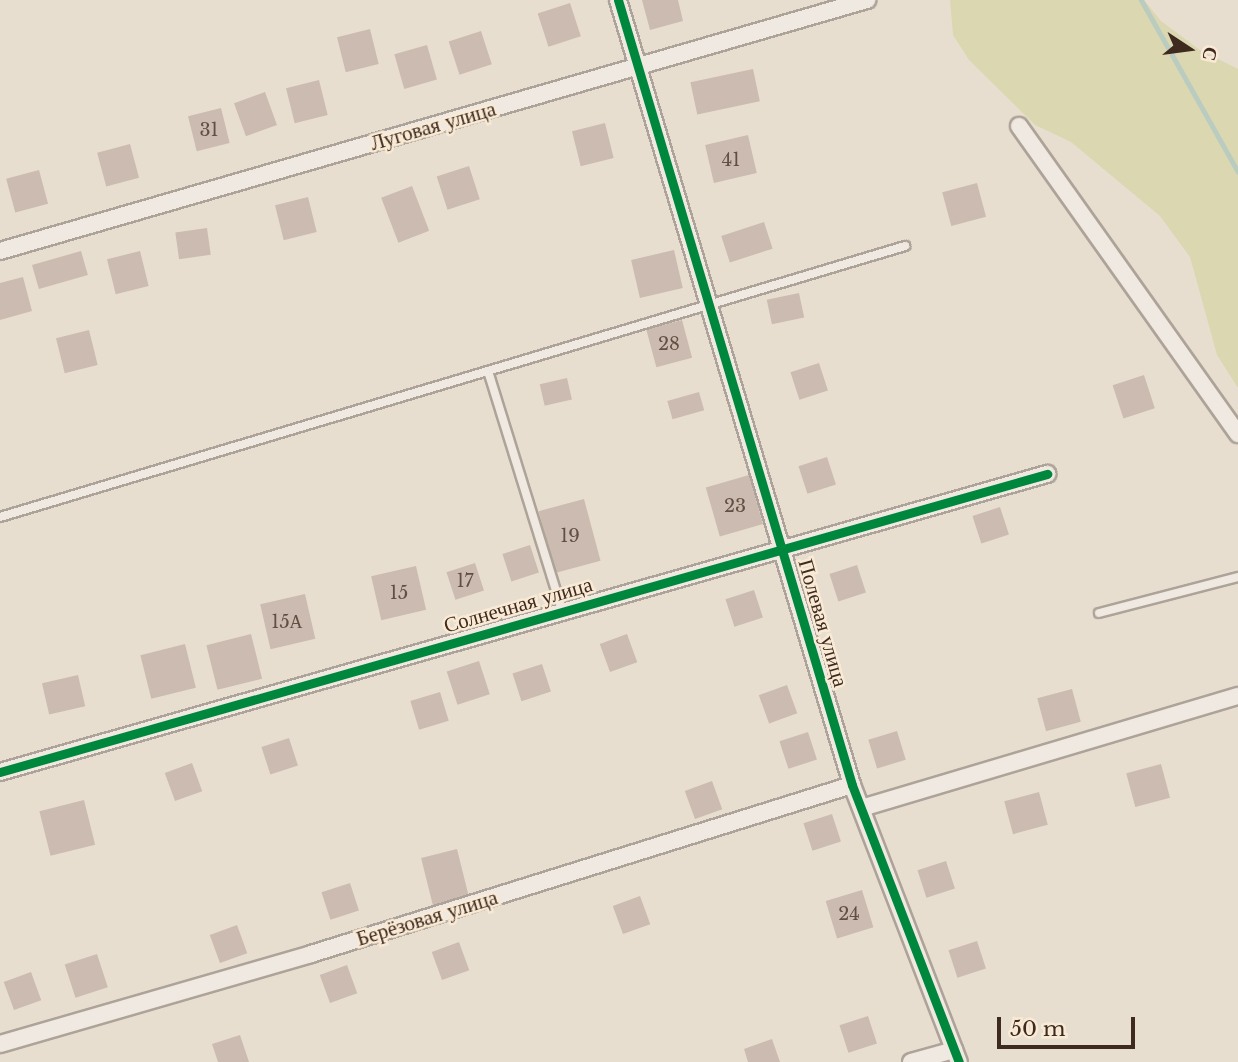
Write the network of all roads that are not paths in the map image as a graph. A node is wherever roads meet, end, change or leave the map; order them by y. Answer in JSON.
{"nodes":[{"id":1,"x":618,"y":0,"type":"edge"},
{"id":2,"x":867,"y":0,"type":"edge"},
{"id":3,"x":639,"y":66,"type":"junction"},
{"id":4,"x":1019,"y":126,"type":"dead end"},
{"id":5,"x":905,"y":246,"type":"dead end"},
{"id":6,"x":0,"y":251,"type":"edge"},
{"id":7,"x":711,"y":304,"type":"junction"},
{"id":8,"x":488,"y":371,"type":"junction"},
{"id":9,"x":1238,"y":435,"type":"edge"},
{"id":10,"x":1047,"y":474,"type":"dead end"},
{"id":11,"x":0,"y":517,"type":"edge"},
{"id":12,"x":783,"y":547,"type":"junction"},
{"id":13,"x":1238,"y":578,"type":"edge"},
{"id":14,"x":562,"y":610,"type":"junction"},
{"id":15,"x":1099,"y":613,"type":"dead end"},
{"id":16,"x":1238,"y":696,"type":"edge"},
{"id":17,"x":0,"y":772,"type":"edge"},
{"id":18,"x":852,"y":785,"type":"junction"},
{"id":19,"x":864,"y":807,"type":"junction"},
{"id":20,"x":0,"y":1044,"type":"edge"},
{"id":21,"x":957,"y":1056,"type":"edge"},
{"id":22,"x":911,"y":1062,"type":"edge"}],
"edges":[{"from":1,"to":3,"type":"street","name":"Полевая улица"},
{"from":2,"to":3,"type":"street","name":"Луговая улица"},
{"from":3,"to":6,"type":"street","name":"Луговая улица"},
{"from":3,"to":7,"type":"street","name":"Полевая улица"},
{"from":4,"to":9,"type":"street"},
{"from":5,"to":7,"type":"lane"},
{"from":7,"to":8,"type":"lane"},
{"from":7,"to":12,"type":"street","name":"Полевая улица"},
{"from":8,"to":11,"type":"lane"},
{"from":8,"to":14,"type":"lane"},
{"from":10,"to":12,"type":"street","name":"Солнечная улица"},
{"from":12,"to":14,"type":"street","name":"Солнечная улица"},
{"from":12,"to":18,"type":"street","name":"Полевая улица"},
{"from":13,"to":15,"type":"lane"},
{"from":14,"to":17,"type":"street","name":"Солнечная улица"},
{"from":16,"to":19,"type":"street"},
{"from":18,"to":19,"type":"street","name":"Полевая улица"},
{"from":18,"to":20,"type":"street","name":"Берёзовая улица"},
{"from":19,"to":21,"type":"street","name":"Полевая улица"},
{"from":21,"to":22,"type":"street"}]}
